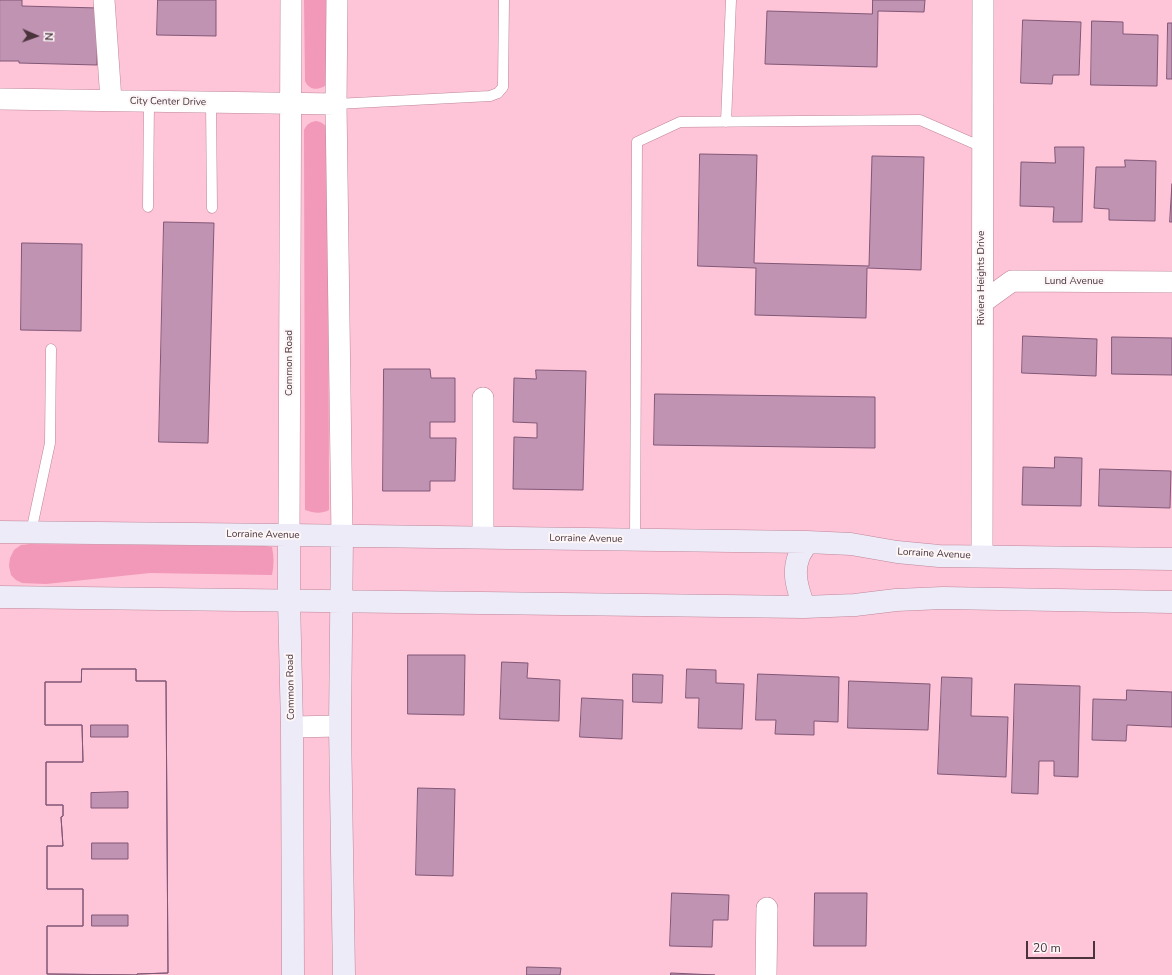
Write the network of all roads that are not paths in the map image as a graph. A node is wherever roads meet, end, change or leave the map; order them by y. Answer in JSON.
{"nodes":[{"id":1,"x":104,"y":0,"type":"edge"},
{"id":2,"x":291,"y":0,"type":"edge"},
{"id":3,"x":337,"y":0,"type":"edge"},
{"id":4,"x":504,"y":0,"type":"edge"},
{"id":5,"x":731,"y":0,"type":"edge"},
{"id":6,"x":983,"y":0,"type":"edge"},
{"id":7,"x":0,"y":99,"type":"edge"},
{"id":8,"x":111,"y":100,"type":"junction"},
{"id":9,"x":149,"y":101,"type":"junction"},
{"id":10,"x":212,"y":102,"type":"junction"},
{"id":11,"x":291,"y":103,"type":"junction"},
{"id":12,"x":336,"y":104,"type":"junction"},
{"id":13,"x":726,"y":122,"type":"junction"},
{"id":14,"x":982,"y":147,"type":"junction"},
{"id":15,"x":148,"y":207,"type":"dead end"},
{"id":16,"x":212,"y":208,"type":"dead end"},
{"id":17,"x":1172,"y":282,"type":"edge"},
{"id":18,"x":983,"y":302,"type":"junction"},
{"id":19,"x":51,"y":350,"type":"dead end"},
{"id":20,"x":483,"y":398,"type":"dead end"},
{"id":21,"x":0,"y":532,"type":"edge"},
{"id":22,"x":32,"y":532,"type":"junction"},
{"id":23,"x":289,"y":535,"type":"junction"},
{"id":24,"x":342,"y":536,"type":"junction"},
{"id":25,"x":483,"y":537,"type":"junction"},
{"id":26,"x":635,"y":540,"type":"junction"},
{"id":27,"x":807,"y":542,"type":"junction"},
{"id":28,"x":982,"y":556,"type":"junction"},
{"id":29,"x":1172,"y":559,"type":"edge"},
{"id":30,"x":0,"y":597,"type":"edge"},
{"id":31,"x":289,"y":600,"type":"junction"},
{"id":32,"x":342,"y":600,"type":"junction"},
{"id":33,"x":1172,"y":602,"type":"edge"},
{"id":34,"x":804,"y":607,"type":"junction"},
{"id":35,"x":340,"y":726,"type":"junction"},
{"id":36,"x":292,"y":727,"type":"junction"},
{"id":37,"x":767,"y":908,"type":"dead end"},
{"id":38,"x":293,"y":975,"type":"edge"},
{"id":39,"x":344,"y":975,"type":"edge"},
{"id":40,"x":766,"y":975,"type":"edge"}],
"edges":[{"from":1,"to":8,"type":"street"},
{"from":2,"to":11,"type":"street","name":"Common Road"},
{"from":3,"to":12,"type":"street"},
{"from":4,"to":12,"type":"lane"},
{"from":5,"to":13,"type":"lane"},
{"from":6,"to":14,"type":"street","name":"Riviera Heights Drive"},
{"from":7,"to":8,"type":"street","name":"City Center Drive"},
{"from":8,"to":9,"type":"street","name":"City Center Drive"},
{"from":9,"to":10,"type":"street","name":"City Center Drive"},
{"from":9,"to":15,"type":"lane"},
{"from":10,"to":11,"type":"street","name":"City Center Drive"},
{"from":10,"to":16,"type":"lane"},
{"from":11,"to":12,"type":"street","name":"City Center Drive"},
{"from":11,"to":23,"type":"street","name":"Common Road"},
{"from":12,"to":24,"type":"street"},
{"from":13,"to":14,"type":"lane"},
{"from":13,"to":26,"type":"lane"},
{"from":14,"to":18,"type":"street","name":"Riviera Heights Drive"},
{"from":17,"to":18,"type":"street","name":"Lund Avenue"},
{"from":18,"to":28,"type":"street","name":"Riviera Heights Drive"},
{"from":19,"to":22,"type":"lane"},
{"from":20,"to":25,"type":"street"},
{"from":21,"to":22,"type":"street","name":"Lorraine Avenue"},
{"from":22,"to":23,"type":"street","name":"Lorraine Avenue"},
{"from":23,"to":24,"type":"street","name":"Lorraine Avenue"},
{"from":23,"to":31,"type":"street","name":"Common Road"},
{"from":24,"to":25,"type":"street","name":"Lorraine Avenue"},
{"from":24,"to":32,"type":"street"},
{"from":25,"to":26,"type":"street","name":"Lorraine Avenue"},
{"from":26,"to":27,"type":"street","name":"Lorraine Avenue"},
{"from":27,"to":28,"type":"street","name":"Lorraine Avenue"},
{"from":27,"to":34,"type":"street"},
{"from":28,"to":29,"type":"street","name":"Lorraine Avenue"},
{"from":30,"to":31,"type":"street"},
{"from":31,"to":32,"type":"street"},
{"from":31,"to":36,"type":"street","name":"Common Road"},
{"from":32,"to":34,"type":"street"},
{"from":32,"to":35,"type":"street"},
{"from":33,"to":34,"type":"street"},
{"from":35,"to":36,"type":"street","name":"Common Road"},
{"from":35,"to":39,"type":"street"},
{"from":36,"to":38,"type":"street","name":"Common Road"},
{"from":37,"to":40,"type":"street"}]}
